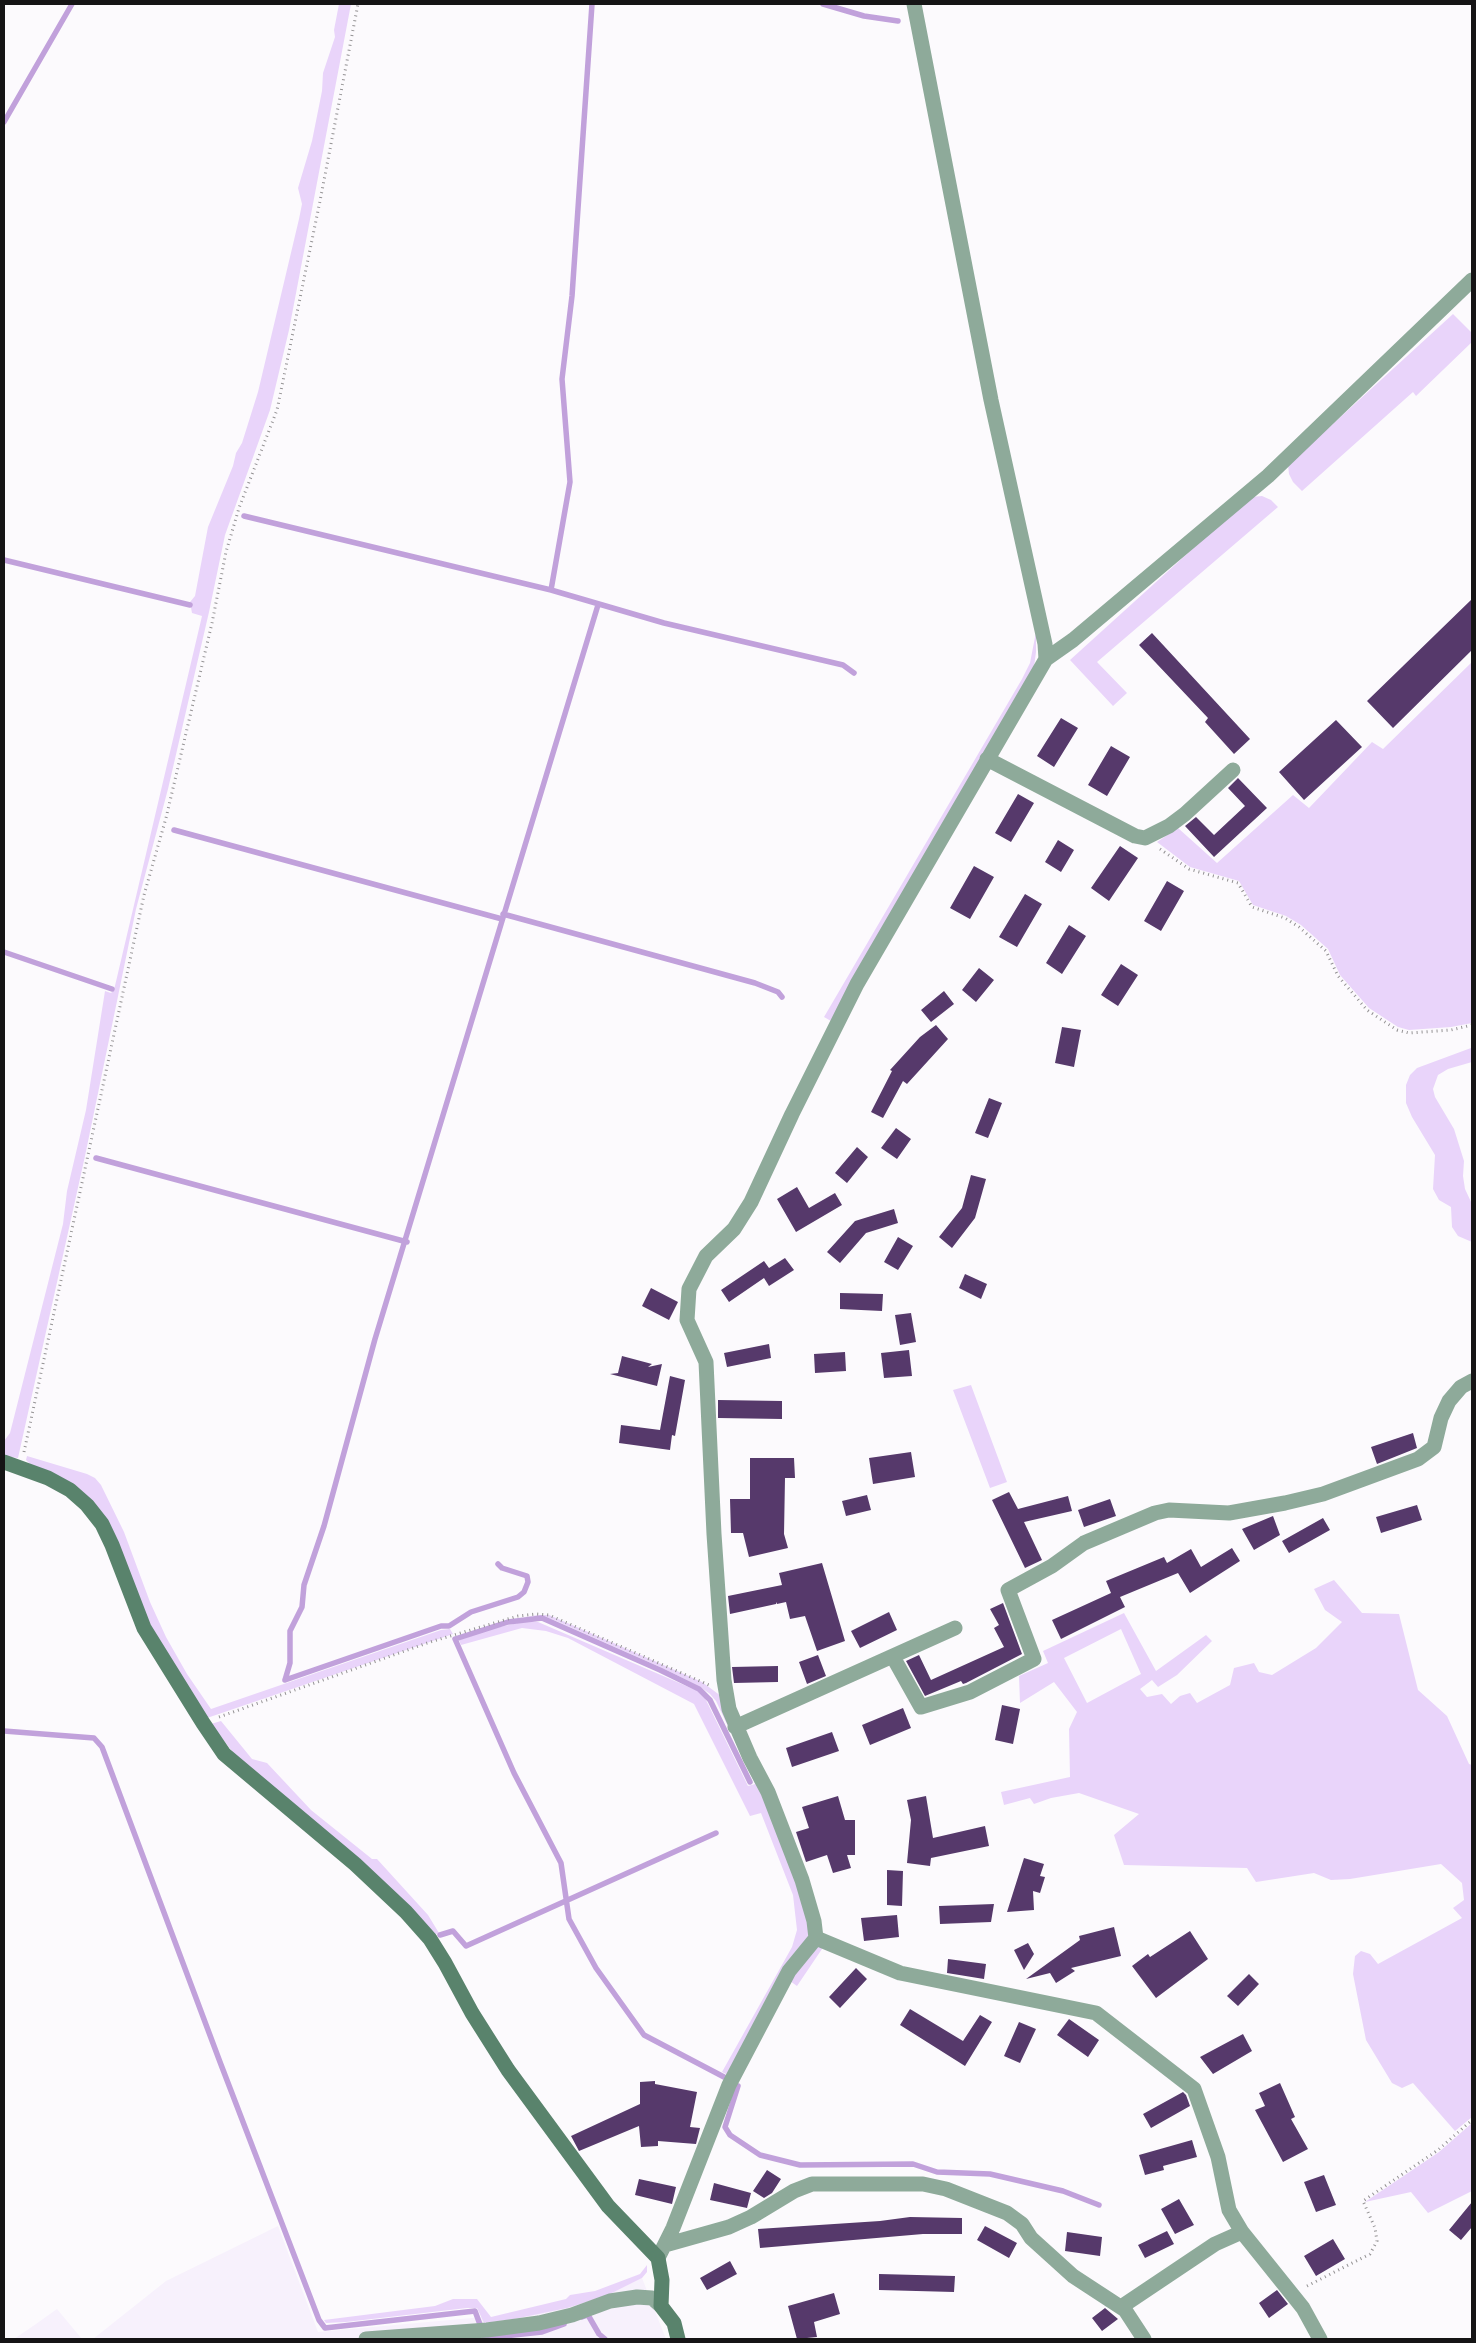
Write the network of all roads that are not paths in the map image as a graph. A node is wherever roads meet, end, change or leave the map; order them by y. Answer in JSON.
{"nodes":[{"id":1,"x":914,"y":4,"type":"edge"},
{"id":2,"x":1472,"y":280,"type":"edge"},
{"id":3,"x":1046,"y":659,"type":"junction"},
{"id":4,"x":987,"y":759,"type":"junction"},
{"id":5,"x":1233,"y":770,"type":"dead end"},
{"id":6,"x":1472,"y":1381,"type":"edge"},
{"id":7,"x":4,"y":1462,"type":"edge"},
{"id":8,"x":955,"y":1628,"type":"dead end"},
{"id":9,"x":893,"y":1657,"type":"junction"},
{"id":10,"x":736,"y":1727,"type":"junction"},
{"id":11,"x":816,"y":1938,"type":"junction"},
{"id":12,"x":1242,"y":2232,"type":"junction"},
{"id":13,"x":661,"y":2252,"type":"junction"},
{"id":14,"x":661,"y":2306,"type":"junction"},
{"id":15,"x":1121,"y":2307,"type":"junction"},
{"id":16,"x":366,"y":2339,"type":"edge"},
{"id":17,"x":678,"y":2339,"type":"edge"},
{"id":18,"x":1144,"y":2339,"type":"edge"},
{"id":19,"x":1320,"y":2339,"type":"edge"}],
"edges":[{"from":1,"to":3,"type":"street"},
{"from":2,"to":3,"type":"street"},
{"from":3,"to":4,"type":"street"},
{"from":4,"to":5,"type":"street"},
{"from":4,"to":10,"type":"street"},
{"from":6,"to":9,"type":"street"},
{"from":7,"to":13,"type":"street"},
{"from":8,"to":9,"type":"street"},
{"from":9,"to":10,"type":"street"},
{"from":10,"to":11,"type":"street"},
{"from":11,"to":12,"type":"street"},
{"from":11,"to":13,"type":"street"},
{"from":12,"to":15,"type":"street"},
{"from":12,"to":19,"type":"street"},
{"from":13,"to":14,"type":"street"},
{"from":13,"to":15,"type":"street"},
{"from":14,"to":16,"type":"street"},
{"from":14,"to":17,"type":"street"},
{"from":15,"to":18,"type":"street"}]}
